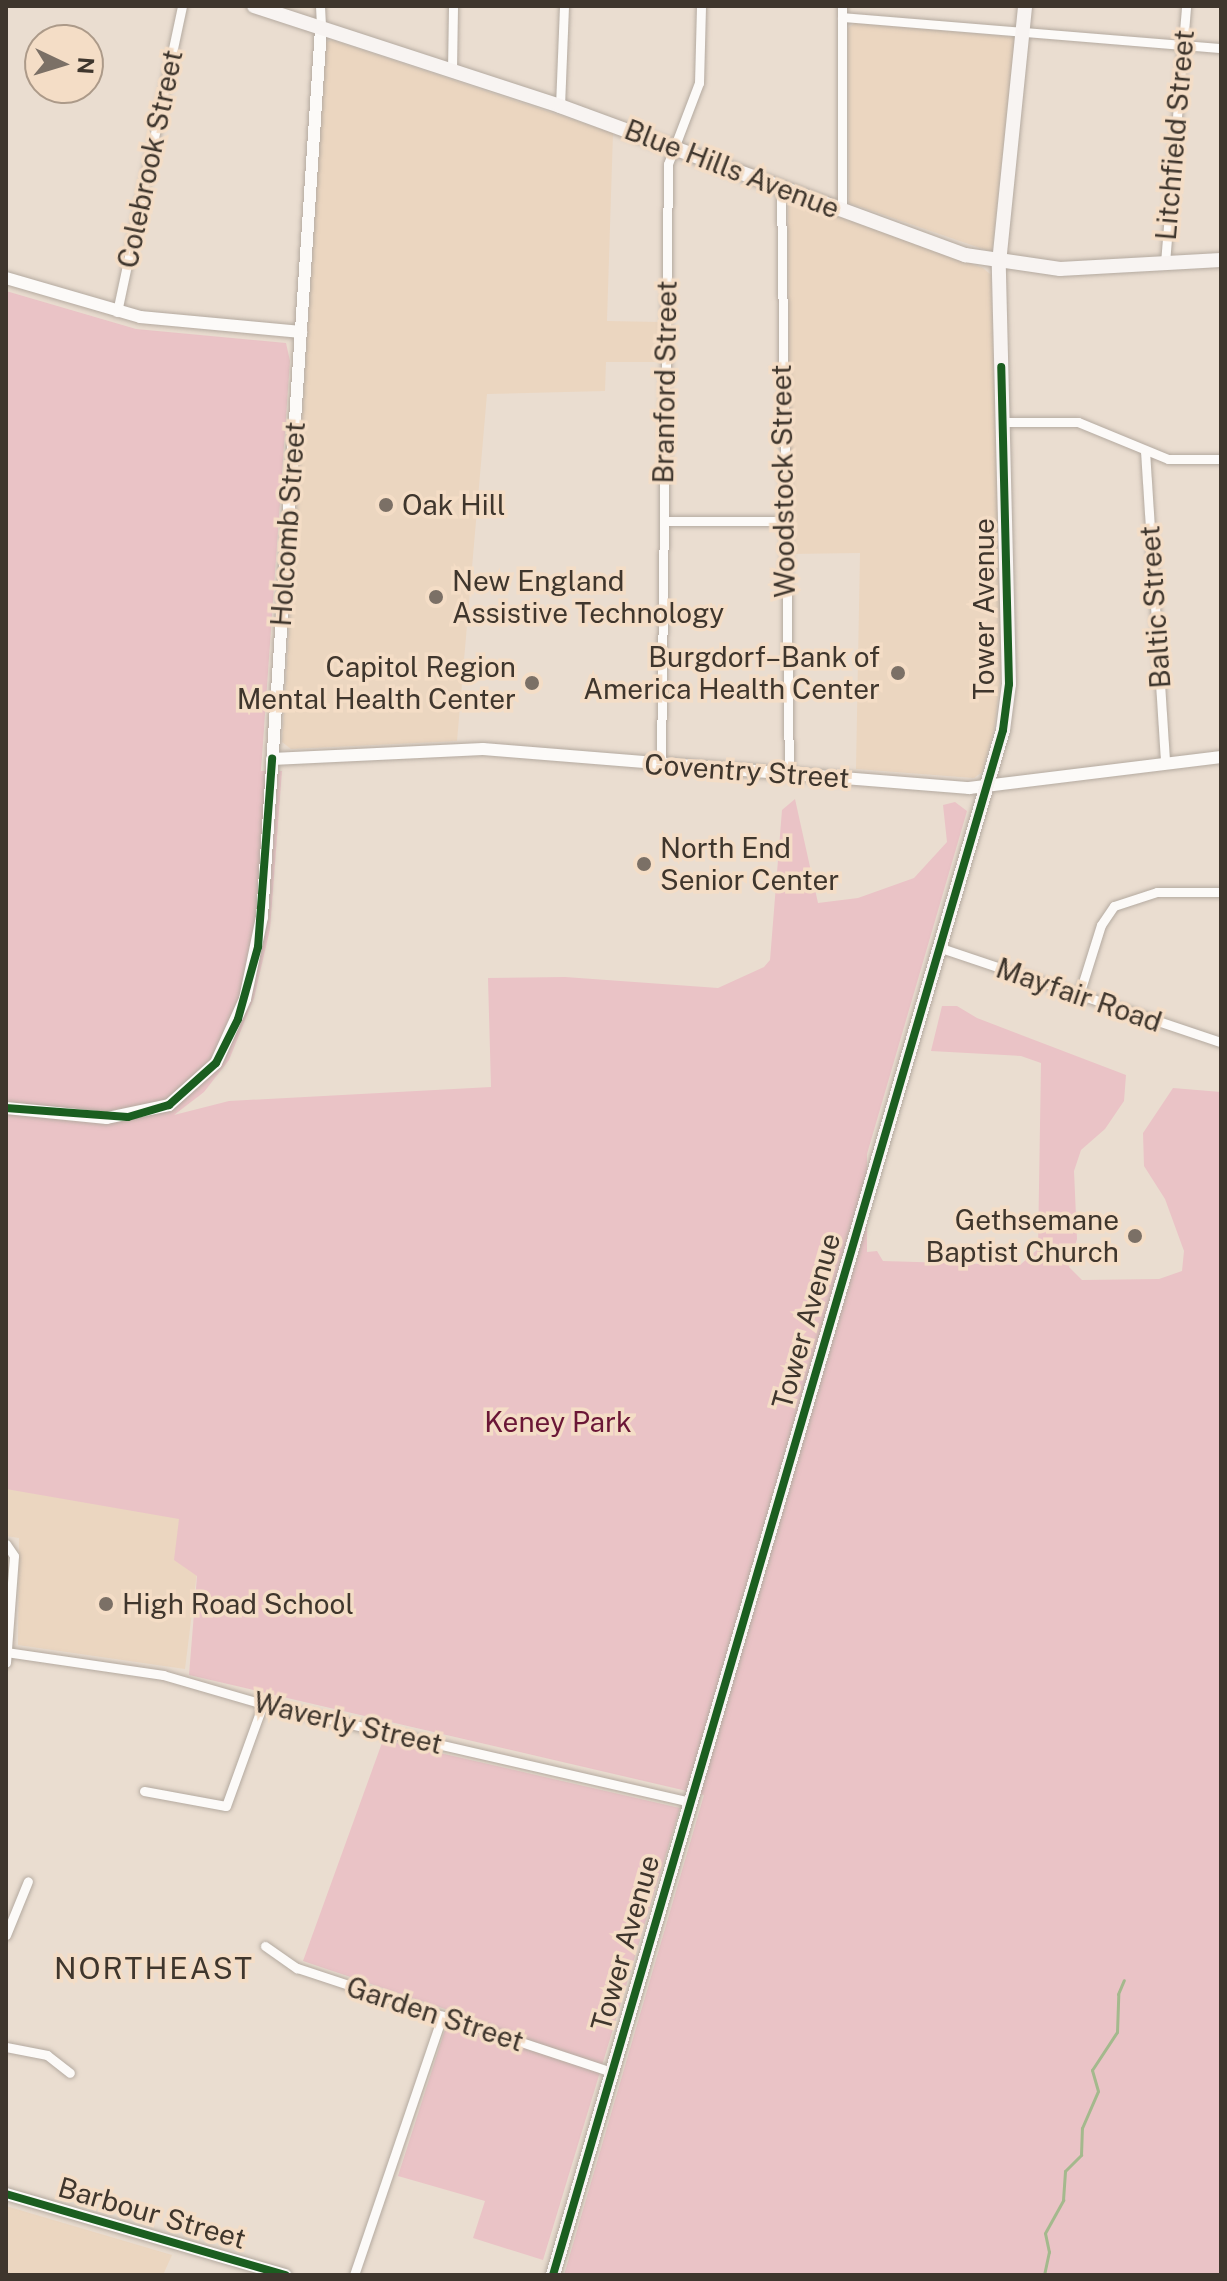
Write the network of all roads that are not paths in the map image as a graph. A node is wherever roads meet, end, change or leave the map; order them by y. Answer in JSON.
{"nodes":[{"id":1,"x":182,"y":6,"type":"edge"},
{"id":2,"x":254,"y":6,"type":"edge"},
{"id":3,"x":320,"y":6,"type":"edge"},
{"id":4,"x":453,"y":6,"type":"edge"},
{"id":5,"x":564,"y":6,"type":"edge"},
{"id":6,"x":701,"y":6,"type":"edge"},
{"id":7,"x":1025,"y":6,"type":"edge"},
{"id":8,"x":1186,"y":6,"type":"edge"},
{"id":9,"x":842,"y":11,"type":"edge"},
{"id":10,"x":321,"y":28,"type":"junction"},
{"id":11,"x":1023,"y":31,"type":"junction"},
{"id":12,"x":1183,"y":45,"type":"junction"},
{"id":13,"x":1221,"y":48,"type":"edge"},
{"id":14,"x":452,"y":71,"type":"junction"},
{"id":15,"x":560,"y":106,"type":"junction"},
{"id":16,"x":673,"y":147,"type":"junction"},
{"id":17,"x":781,"y":188,"type":"junction"},
{"id":18,"x":842,"y":211,"type":"junction"},
{"id":19,"x":1221,"y":260,"type":"edge"},
{"id":20,"x":999,"y":263,"type":"junction"},
{"id":21,"x":1165,"y":263,"type":"junction"},
{"id":22,"x":6,"y":278,"type":"edge"},
{"id":23,"x":117,"y":312,"type":"junction"},
{"id":24,"x":301,"y":332,"type":"junction"},
{"id":25,"x":1004,"y":422,"type":"junction"},
{"id":26,"x":1145,"y":451,"type":"junction"},
{"id":27,"x":1221,"y":459,"type":"edge"},
{"id":28,"x":664,"y":521,"type":"junction"},
{"id":29,"x":783,"y":521,"type":"junction"},
{"id":30,"x":1221,"y":757,"type":"edge"},
{"id":31,"x":272,"y":759,"type":"junction"},
{"id":32,"x":1165,"y":763,"type":"junction"},
{"id":33,"x":661,"y":764,"type":"junction"},
{"id":34,"x":789,"y":773,"type":"junction"},
{"id":35,"x":987,"y":786,"type":"junction"},
{"id":36,"x":1221,"y":892,"type":"edge"},
{"id":37,"x":938,"y":947,"type":"junction"},
{"id":38,"x":1079,"y":995,"type":"junction"},
{"id":39,"x":1221,"y":1042,"type":"edge"},
{"id":40,"x":6,"y":1108,"type":"edge"},
{"id":41,"x":7,"y":1544,"type":"edge"},
{"id":42,"x":8,"y":1652,"type":"edge"},
{"id":43,"x":6,"y":1663,"type":"edge"},
{"id":44,"x":263,"y":1704,"type":"junction"},
{"id":45,"x":144,"y":1791,"type":"dead end"},
{"id":46,"x":690,"y":1802,"type":"junction"},
{"id":47,"x":28,"y":1881,"type":"dead end"},
{"id":48,"x":6,"y":1935,"type":"edge"},
{"id":49,"x":265,"y":1946,"type":"dead end"},
{"id":50,"x":442,"y":2016,"type":"junction"},
{"id":51,"x":6,"y":2047,"type":"edge"},
{"id":52,"x":611,"y":2072,"type":"junction"},
{"id":53,"x":70,"y":2073,"type":"dead end"},
{"id":54,"x":6,"y":2194,"type":"edge"},
{"id":55,"x":285,"y":2275,"type":"edge"},
{"id":56,"x":354,"y":2275,"type":"edge"},
{"id":57,"x":553,"y":2275,"type":"edge"}],
"edges":[{"from":1,"to":23,"type":"street","name":"Colebrook Street"},
{"from":2,"to":10,"type":"main road","name":"Blue Hills Avenue"},
{"from":3,"to":10,"type":"street","name":"Holcomb Street"},
{"from":4,"to":14,"type":"street"},
{"from":5,"to":15,"type":"street"},
{"from":6,"to":16,"type":"street","name":"Branford Street"},
{"from":7,"to":11,"type":"main road","name":"Tower Avenue"},
{"from":8,"to":12,"type":"street","name":"Litchfield Street"},
{"from":9,"to":11,"type":"street"},
{"from":9,"to":18,"type":"street"},
{"from":10,"to":14,"type":"main road","name":"Blue Hills Avenue"},
{"from":10,"to":24,"type":"street","name":"Holcomb Street"},
{"from":11,"to":12,"type":"street"},
{"from":11,"to":20,"type":"main road","name":"Tower Avenue"},
{"from":12,"to":13,"type":"street"},
{"from":12,"to":21,"type":"street","name":"Litchfield Street"},
{"from":14,"to":15,"type":"main road","name":"Blue Hills Avenue"},
{"from":15,"to":16,"type":"main road","name":"Blue Hills Avenue"},
{"from":16,"to":17,"type":"main road","name":"Blue Hills Avenue"},
{"from":16,"to":28,"type":"street","name":"Branford Street"},
{"from":17,"to":18,"type":"main road","name":"Blue Hills Avenue"},
{"from":17,"to":29,"type":"street","name":"Woodstock Street"},
{"from":18,"to":20,"type":"main road","name":"Blue Hills Avenue"},
{"from":19,"to":21,"type":"main road","name":"Blue Hills Avenue"},
{"from":20,"to":21,"type":"main road","name":"Blue Hills Avenue"},
{"from":20,"to":25,"type":"main road","name":"Tower Avenue"},
{"from":22,"to":23,"type":"street"},
{"from":23,"to":24,"type":"street"},
{"from":24,"to":31,"type":"street","name":"Holcomb Street"},
{"from":25,"to":26,"type":"street"},
{"from":25,"to":35,"type":"main road","name":"Tower Avenue"},
{"from":26,"to":27,"type":"street"},
{"from":26,"to":32,"type":"street","name":"Baltic Street"},
{"from":28,"to":29,"type":"street"},
{"from":28,"to":33,"type":"street","name":"Branford Street"},
{"from":29,"to":34,"type":"street","name":"Woodstock Street"},
{"from":30,"to":32,"type":"street","name":"Coventry Street"},
{"from":31,"to":33,"type":"street","name":"Coventry Street"},
{"from":31,"to":40,"type":"street","name":"Holcomb Street"},
{"from":32,"to":35,"type":"street","name":"Coventry Street"},
{"from":33,"to":34,"type":"street","name":"Coventry Street"},
{"from":34,"to":35,"type":"street","name":"Coventry Street"},
{"from":35,"to":37,"type":"main road","name":"Tower Avenue"},
{"from":36,"to":38,"type":"street"},
{"from":37,"to":38,"type":"street","name":"Mayfair Road"},
{"from":37,"to":46,"type":"main road","name":"Tower Avenue"},
{"from":38,"to":39,"type":"street","name":"Mayfair Road"},
{"from":41,"to":42,"type":"street"},
{"from":42,"to":43,"type":"street"},
{"from":42,"to":44,"type":"street","name":"Waverly Street"},
{"from":44,"to":45,"type":"street"},
{"from":44,"to":46,"type":"street","name":"Waverly Street"},
{"from":46,"to":52,"type":"main road","name":"Tower Avenue"},
{"from":47,"to":48,"type":"street"},
{"from":49,"to":50,"type":"street","name":"Garden Street"},
{"from":50,"to":52,"type":"street","name":"Garden Street"},
{"from":50,"to":56,"type":"street"},
{"from":51,"to":53,"type":"street"},
{"from":52,"to":57,"type":"main road","name":"Tower Avenue"},
{"from":54,"to":55,"type":"street","name":"Barbour Street"}]}
